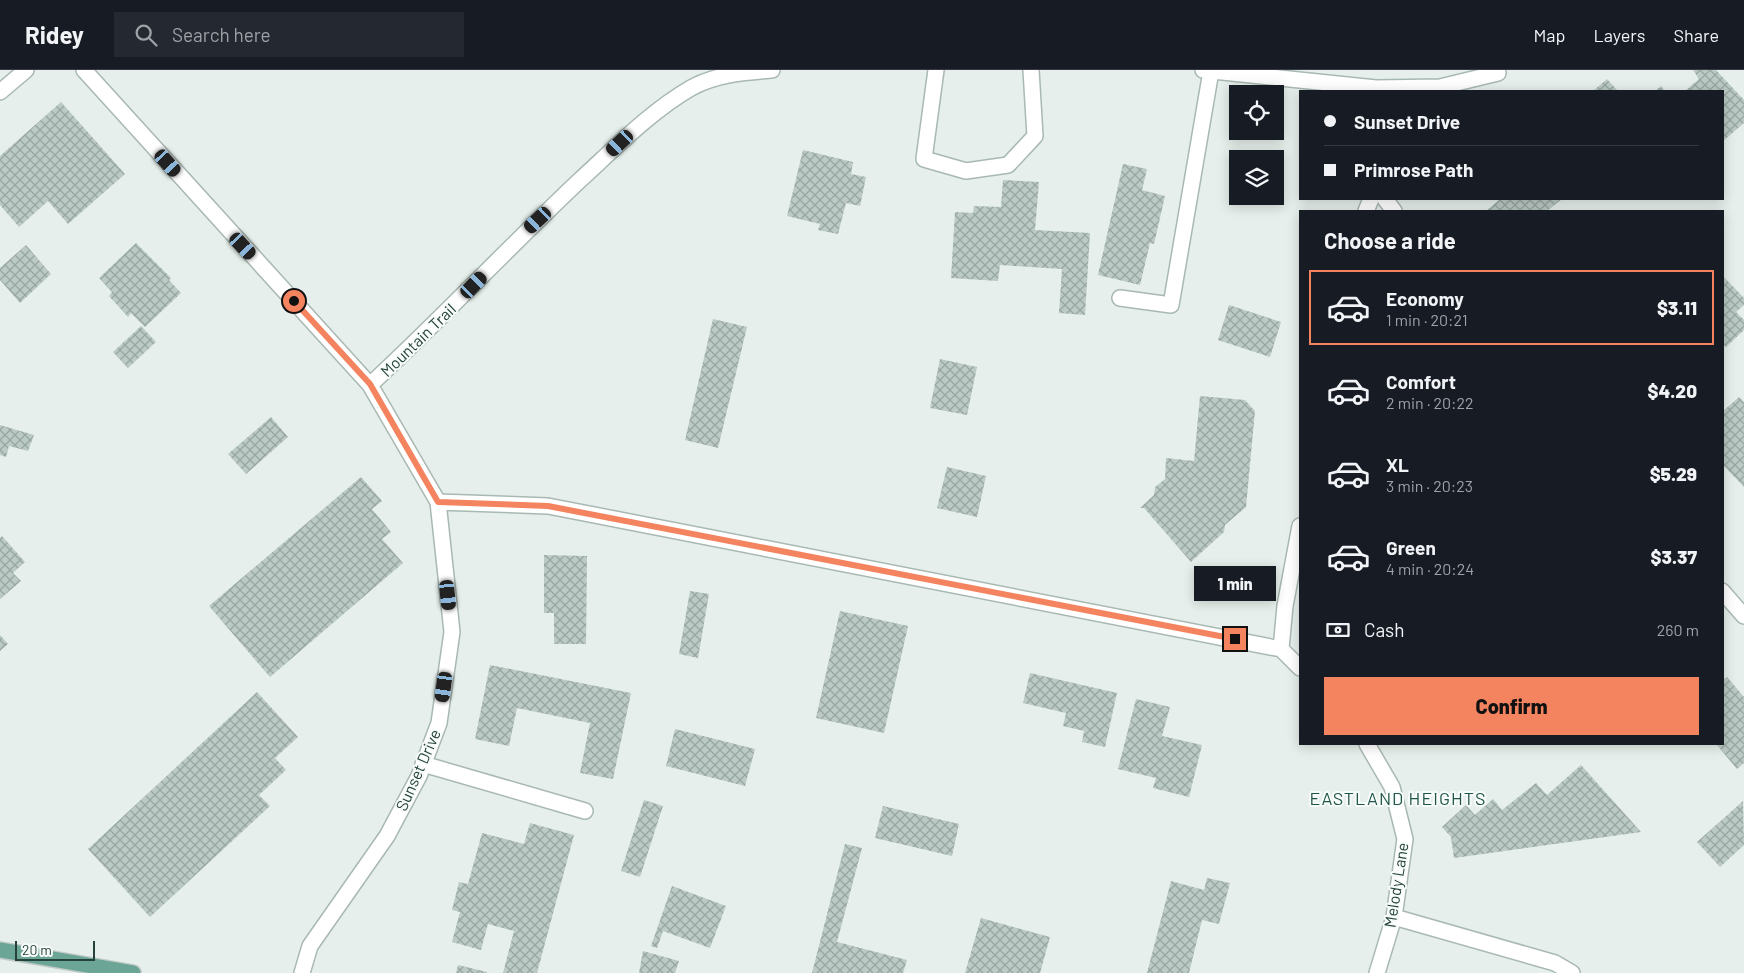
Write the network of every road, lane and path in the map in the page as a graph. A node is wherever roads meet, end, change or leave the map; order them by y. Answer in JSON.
{"nodes":[{"id":1,"x":26,"y":70,"type":"edge"},
{"id":2,"x":84,"y":70,"type":"edge"},
{"id":3,"x":772,"y":70,"type":"edge"},
{"id":4,"x":936,"y":70,"type":"edge"},
{"id":5,"x":1031,"y":70,"type":"edge"},
{"id":6,"x":1207,"y":71,"type":"edge"},
{"id":7,"x":1501,"y":72,"type":"edge"},
{"id":8,"x":1298,"y":78,"type":"junction"},
{"id":9,"x":1321,"y":90,"type":"edge"},
{"id":10,"x":1472,"y":90,"type":"edge"},
{"id":11,"x":0,"y":92,"type":"edge"},
{"id":12,"x":1120,"y":298,"type":"dead end"},
{"id":13,"x":370,"y":384,"type":"junction"},
{"id":14,"x":438,"y":502,"type":"junction"},
{"id":15,"x":1299,"y":531,"type":"edge"},
{"id":16,"x":1724,"y":593,"type":"edge"},
{"id":17,"x":1744,"y":616,"type":"edge"},
{"id":18,"x":1281,"y":649,"type":"junction"},
{"id":19,"x":1299,"y":667,"type":"edge"},
{"id":20,"x":1368,"y":745,"type":"edge"},
{"id":21,"x":423,"y":764,"type":"junction"},
{"id":22,"x":585,"y":811,"type":"dead end"},
{"id":23,"x":1394,"y":917,"type":"junction"},
{"id":24,"x":0,"y":950,"type":"edge"},
{"id":25,"x":133,"y":973,"type":"edge"},
{"id":26,"x":302,"y":973,"type":"edge"},
{"id":27,"x":1377,"y":973,"type":"edge"},
{"id":28,"x":1572,"y":973,"type":"edge"}],
"edges":[{"from":1,"to":11,"type":"street"},
{"from":2,"to":13,"type":"street","name":"Sunset Drive"},
{"from":3,"to":13,"type":"street","name":"Mountain Trail"},
{"from":4,"to":5,"type":"street"},
{"from":6,"to":8,"type":"street"},
{"from":6,"to":12,"type":"street"},
{"from":7,"to":8,"type":"street"},
{"from":7,"to":10,"type":"street"},
{"from":8,"to":9,"type":"street"},
{"from":13,"to":14,"type":"street","name":"Sunset Drive"},
{"from":14,"to":18,"type":"street"},
{"from":14,"to":21,"type":"street","name":"Sunset Drive"},
{"from":15,"to":18,"type":"street"},
{"from":16,"to":17,"type":"street"},
{"from":18,"to":19,"type":"street"},
{"from":20,"to":23,"type":"street","name":"Melody Lane"},
{"from":21,"to":22,"type":"street"},
{"from":21,"to":26,"type":"street","name":"Sunset Drive"},
{"from":23,"to":27,"type":"street","name":"Melody Lane"},
{"from":23,"to":28,"type":"street"},
{"from":24,"to":25,"type":"main road"}]}
